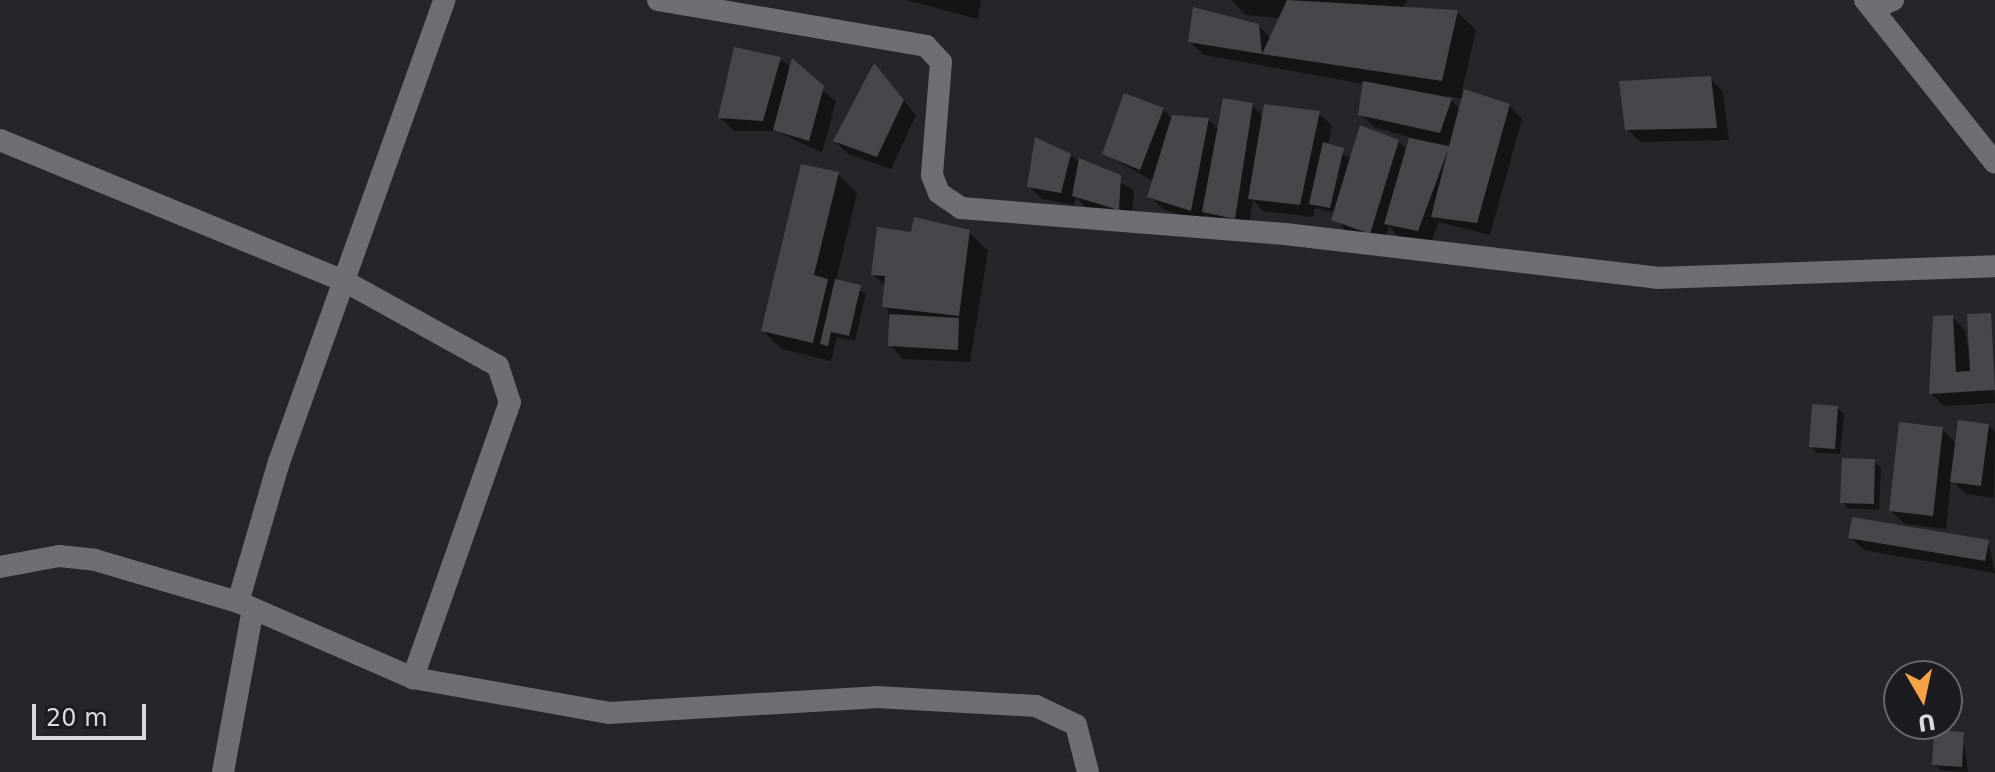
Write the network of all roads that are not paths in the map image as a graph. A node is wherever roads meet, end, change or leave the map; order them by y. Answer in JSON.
{"nodes":[{"id":1,"x":444,"y":0,"type":"edge"},
{"id":2,"x":658,"y":0,"type":"edge"},
{"id":3,"x":1877,"y":3,"type":"edge"},
{"id":4,"x":0,"y":140,"type":"edge"},
{"id":5,"x":1995,"y":163,"type":"edge"},
{"id":6,"x":1995,"y":266,"type":"edge"},
{"id":7,"x":348,"y":283,"type":"junction"},
{"id":8,"x":0,"y":567,"type":"edge"},
{"id":9,"x":246,"y":605,"type":"junction"},
{"id":10,"x":413,"y":678,"type":"junction"},
{"id":11,"x":223,"y":772,"type":"edge"},
{"id":12,"x":1088,"y":772,"type":"edge"}],
"edges":[{"from":1,"to":7,"type":"street"},
{"from":2,"to":6,"type":"street"},
{"from":3,"to":5,"type":"street"},
{"from":4,"to":7,"type":"street"},
{"from":7,"to":9,"type":"street"},
{"from":7,"to":10,"type":"street"},
{"from":8,"to":9,"type":"street"},
{"from":9,"to":10,"type":"street"},
{"from":9,"to":11,"type":"street"},
{"from":10,"to":12,"type":"street"}]}
